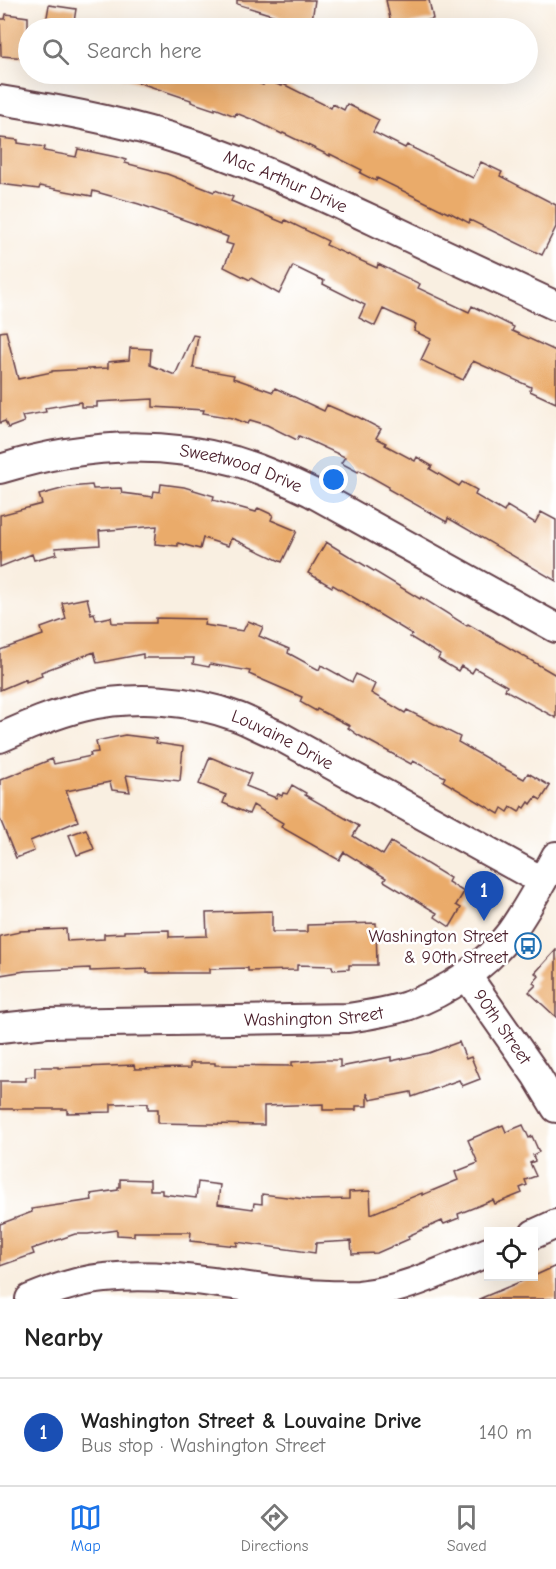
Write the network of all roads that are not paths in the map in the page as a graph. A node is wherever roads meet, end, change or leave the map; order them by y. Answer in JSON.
{"nodes":[{"id":1,"x":0,"y":100,"type":"edge"},
{"id":2,"x":556,"y":306,"type":"edge"},
{"id":3,"x":0,"y":469,"type":"edge"},
{"id":4,"x":556,"y":628,"type":"edge"},
{"id":5,"x":0,"y":738,"type":"edge"},
{"id":6,"x":556,"y":856,"type":"edge"},
{"id":7,"x":542,"y":881,"type":"junction"},
{"id":8,"x":467,"y":976,"type":"junction"},
{"id":9,"x":0,"y":1028,"type":"edge"},
{"id":10,"x":556,"y":1108,"type":"edge"},
{"id":11,"x":556,"y":1224,"type":"edge"},
{"id":12,"x":538,"y":1232,"type":"edge"},
{"id":13,"x":484,"y":1254,"type":"edge"},
{"id":14,"x":360,"y":1297,"type":"edge"},
{"id":15,"x":30,"y":1299,"type":"edge"}],
"edges":[{"from":1,"to":2,"type":"street","name":"Mac Arthur Drive"},
{"from":3,"to":4,"type":"street","name":"Sweetwood Drive"},
{"from":5,"to":7,"type":"street","name":"Louvaine Drive"},
{"from":6,"to":7,"type":"street","name":"Washington Street"},
{"from":7,"to":8,"type":"street","name":"Washington Street"},
{"from":8,"to":9,"type":"street","name":"Washington Street"},
{"from":8,"to":10,"type":"street","name":"90th Street"},
{"from":11,"to":12,"type":"street"},
{"from":13,"to":14,"type":"street"},
{"from":14,"to":15,"type":"street"}]}
